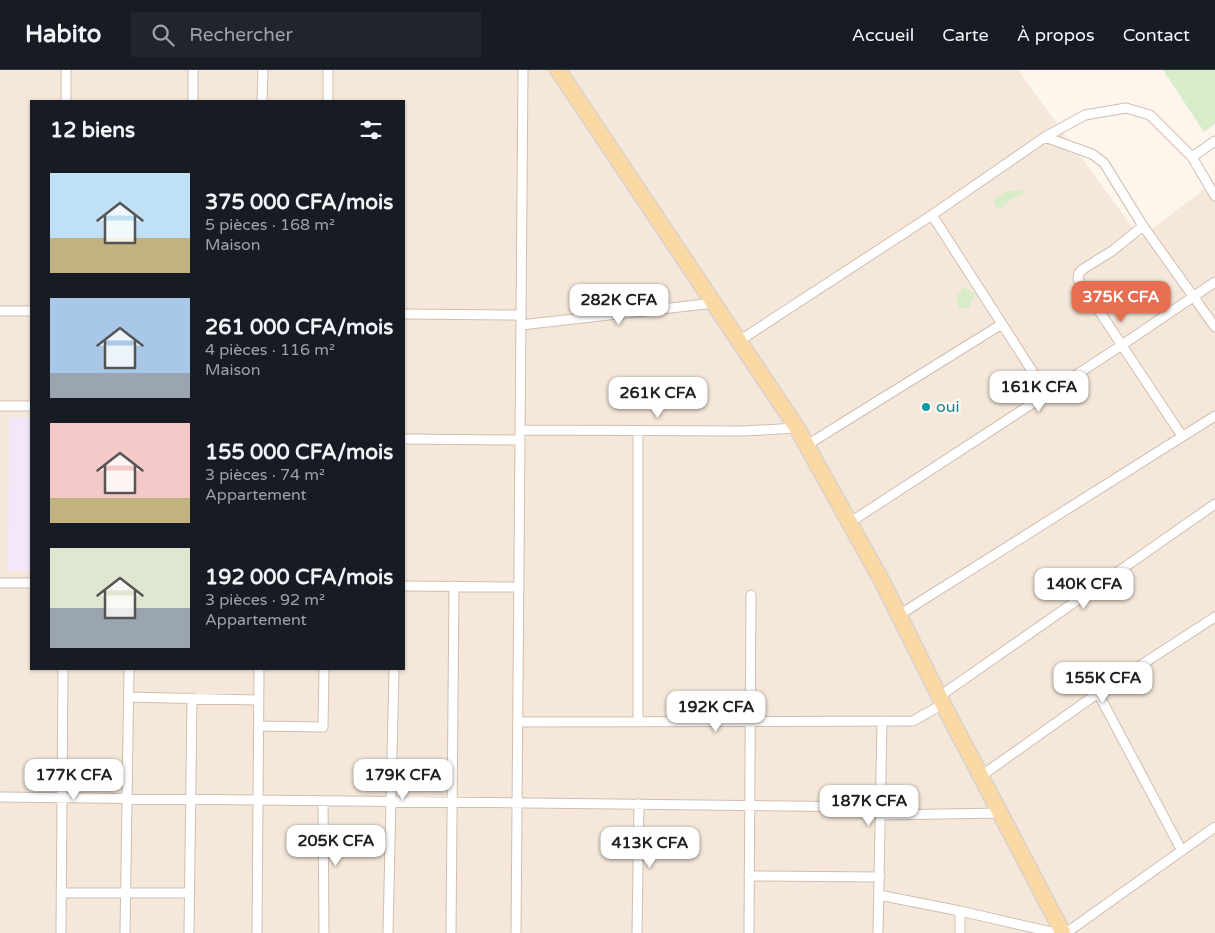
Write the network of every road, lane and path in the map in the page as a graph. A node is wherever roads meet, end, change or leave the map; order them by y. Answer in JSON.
{"nodes":[{"id":1,"x":66,"y":70,"type":"edge"},
{"id":2,"x":193,"y":70,"type":"edge"},
{"id":3,"x":263,"y":70,"type":"edge"},
{"id":4,"x":328,"y":70,"type":"edge"},
{"id":5,"x":523,"y":70,"type":"edge"},
{"id":6,"x":558,"y":70,"type":"edge"},
{"id":7,"x":66,"y":100,"type":"edge"},
{"id":8,"x":193,"y":100,"type":"edge"},
{"id":9,"x":262,"y":100,"type":"edge"},
{"id":10,"x":328,"y":100,"type":"edge"},
{"id":11,"x":1045,"y":137,"type":"junction"},
{"id":12,"x":1215,"y":142,"type":"edge"},
{"id":13,"x":1192,"y":157,"type":"junction"},
{"id":14,"x":1215,"y":196,"type":"edge"},
{"id":15,"x":932,"y":215,"type":"junction"},
{"id":16,"x":1143,"y":226,"type":"junction"},
{"id":17,"x":1215,"y":282,"type":"edge"},
{"id":18,"x":1194,"y":296,"type":"junction"},
{"id":19,"x":714,"y":303,"type":"junction"},
{"id":20,"x":0,"y":311,"type":"edge"},
{"id":21,"x":30,"y":311,"type":"edge"},
{"id":22,"x":405,"y":314,"type":"edge"},
{"id":23,"x":521,"y":320,"type":"junction"},
{"id":24,"x":1002,"y":324,"type":"junction"},
{"id":25,"x":1215,"y":327,"type":"edge"},
{"id":26,"x":740,"y":341,"type":"junction"},
{"id":27,"x":1122,"y":345,"type":"junction"},
{"id":28,"x":1047,"y":394,"type":"junction"},
{"id":29,"x":0,"y":406,"type":"edge"},
{"id":30,"x":30,"y":406,"type":"edge"},
{"id":31,"x":1215,"y":416,"type":"edge"},
{"id":32,"x":797,"y":428,"type":"junction"},
{"id":33,"x":638,"y":431,"type":"junction"},
{"id":34,"x":520,"y":435,"type":"junction"},
{"id":35,"x":1182,"y":436,"type":"junction"},
{"id":36,"x":405,"y":439,"type":"edge"},
{"id":37,"x":807,"y":445,"type":"junction"},
{"id":38,"x":1215,"y":504,"type":"edge"},
{"id":39,"x":849,"y":523,"type":"junction"},
{"id":40,"x":0,"y":583,"type":"edge"},
{"id":41,"x":30,"y":583,"type":"edge"},
{"id":42,"x":405,"y":586,"type":"edge"},
{"id":43,"x":454,"y":586,"type":"junction"},
{"id":44,"x":519,"y":587,"type":"junction"},
{"id":45,"x":751,"y":595,"type":"dead end"},
{"id":46,"x":899,"y":615,"type":"junction"},
{"id":47,"x":1215,"y":617,"type":"edge"},
{"id":48,"x":63,"y":670,"type":"edge"},
{"id":49,"x":129,"y":670,"type":"edge"},
{"id":50,"x":259,"y":670,"type":"edge"},
{"id":51,"x":324,"y":670,"type":"edge"},
{"id":52,"x":394,"y":670,"type":"edge"},
{"id":53,"x":1098,"y":693,"type":"junction"},
{"id":54,"x":129,"y":697,"type":"junction"},
{"id":55,"x":192,"y":698,"type":"junction"},
{"id":56,"x":259,"y":700,"type":"junction"},
{"id":57,"x":942,"y":700,"type":"junction"},
{"id":58,"x":750,"y":721,"type":"junction"},
{"id":59,"x":882,"y":721,"type":"junction"},
{"id":60,"x":518,"y":722,"type":"junction"},
{"id":61,"x":638,"y":722,"type":"junction"},
{"id":62,"x":259,"y":726,"type":"junction"},
{"id":63,"x":981,"y":776,"type":"junction"},
{"id":64,"x":0,"y":797,"type":"edge"},
{"id":65,"x":62,"y":798,"type":"junction"},
{"id":66,"x":127,"y":798,"type":"junction"},
{"id":67,"x":190,"y":799,"type":"junction"},
{"id":68,"x":258,"y":800,"type":"junction"},
{"id":69,"x":324,"y":800,"type":"junction"},
{"id":70,"x":391,"y":801,"type":"junction"},
{"id":71,"x":452,"y":802,"type":"junction"},
{"id":72,"x":517,"y":803,"type":"junction"},
{"id":73,"x":639,"y":804,"type":"junction"},
{"id":74,"x":750,"y":806,"type":"junction"},
{"id":75,"x":880,"y":811,"type":"junction"},
{"id":76,"x":1001,"y":813,"type":"junction"},
{"id":77,"x":1215,"y":827,"type":"edge"},
{"id":78,"x":1182,"y":851,"type":"junction"},
{"id":79,"x":749,"y":876,"type":"junction"},
{"id":80,"x":880,"y":877,"type":"junction"},
{"id":81,"x":61,"y":892,"type":"junction"},
{"id":82,"x":126,"y":893,"type":"junction"},
{"id":83,"x":189,"y":893,"type":"junction"},
{"id":84,"x":879,"y":895,"type":"junction"},
{"id":85,"x":960,"y":911,"type":"junction"},
{"id":86,"x":61,"y":933,"type":"edge"},
{"id":87,"x":125,"y":933,"type":"edge"},
{"id":88,"x":189,"y":933,"type":"edge"},
{"id":89,"x":257,"y":933,"type":"edge"},
{"id":90,"x":324,"y":933,"type":"edge"},
{"id":91,"x":388,"y":933,"type":"edge"},
{"id":92,"x":451,"y":933,"type":"edge"},
{"id":93,"x":516,"y":933,"type":"edge"},
{"id":94,"x":637,"y":933,"type":"edge"},
{"id":95,"x":749,"y":933,"type":"edge"},
{"id":96,"x":878,"y":933,"type":"edge"},
{"id":97,"x":960,"y":933,"type":"edge"},
{"id":98,"x":1056,"y":933,"type":"edge"},
{"id":99,"x":1064,"y":933,"type":"edge"}],
"edges":[{"from":1,"to":7,"type":"street"},
{"from":2,"to":8,"type":"street"},
{"from":3,"to":9,"type":"street"},
{"from":4,"to":10,"type":"street"},
{"from":5,"to":23,"type":"street"},
{"from":6,"to":19,"type":"main road"},
{"from":11,"to":13,"type":"street"},
{"from":11,"to":15,"type":"street"},
{"from":11,"to":16,"type":"street"},
{"from":12,"to":13,"type":"street"},
{"from":13,"to":14,"type":"street"},
{"from":15,"to":24,"type":"street"},
{"from":15,"to":26,"type":"street"},
{"from":16,"to":18,"type":"street"},
{"from":16,"to":27,"type":"street"},
{"from":17,"to":18,"type":"street"},
{"from":18,"to":25,"type":"street"},
{"from":18,"to":27,"type":"street"},
{"from":19,"to":23,"type":"street"},
{"from":19,"to":26,"type":"main road"},
{"from":20,"to":21,"type":"street"},
{"from":22,"to":23,"type":"street"},
{"from":23,"to":34,"type":"street"},
{"from":24,"to":28,"type":"street"},
{"from":24,"to":37,"type":"street"},
{"from":26,"to":32,"type":"main road"},
{"from":27,"to":28,"type":"street"},
{"from":27,"to":35,"type":"street"},
{"from":28,"to":39,"type":"street"},
{"from":29,"to":30,"type":"street"},
{"from":31,"to":35,"type":"street"},
{"from":32,"to":33,"type":"street"},
{"from":32,"to":37,"type":"main road"},
{"from":33,"to":34,"type":"street"},
{"from":33,"to":61,"type":"street"},
{"from":34,"to":36,"type":"street"},
{"from":34,"to":44,"type":"street"},
{"from":35,"to":46,"type":"street"},
{"from":37,"to":39,"type":"main road"},
{"from":38,"to":57,"type":"street"},
{"from":39,"to":46,"type":"main road"},
{"from":40,"to":41,"type":"street"},
{"from":42,"to":43,"type":"street"},
{"from":43,"to":44,"type":"street"},
{"from":43,"to":71,"type":"street"},
{"from":44,"to":60,"type":"street"},
{"from":45,"to":58,"type":"street"},
{"from":46,"to":57,"type":"main road"},
{"from":47,"to":53,"type":"street"},
{"from":48,"to":65,"type":"street"},
{"from":49,"to":54,"type":"street"},
{"from":50,"to":56,"type":"street"},
{"from":51,"to":62,"type":"street"},
{"from":52,"to":70,"type":"street"},
{"from":53,"to":63,"type":"street"},
{"from":53,"to":78,"type":"street"},
{"from":54,"to":55,"type":"street"},
{"from":54,"to":66,"type":"street"},
{"from":55,"to":56,"type":"street"},
{"from":55,"to":67,"type":"street"},
{"from":56,"to":62,"type":"street"},
{"from":57,"to":59,"type":"street"},
{"from":57,"to":63,"type":"main road"},
{"from":58,"to":59,"type":"street"},
{"from":58,"to":61,"type":"street"},
{"from":58,"to":74,"type":"street"},
{"from":59,"to":75,"type":"street"},
{"from":60,"to":61,"type":"street"},
{"from":60,"to":72,"type":"street"},
{"from":62,"to":68,"type":"street"},
{"from":63,"to":76,"type":"main road"},
{"from":64,"to":65,"type":"street"},
{"from":65,"to":66,"type":"street"},
{"from":65,"to":81,"type":"street"},
{"from":66,"to":67,"type":"street"},
{"from":66,"to":82,"type":"street"},
{"from":67,"to":68,"type":"street"},
{"from":67,"to":83,"type":"street"},
{"from":68,"to":69,"type":"street"},
{"from":68,"to":89,"type":"street"},
{"from":69,"to":70,"type":"street"},
{"from":69,"to":90,"type":"street"},
{"from":70,"to":71,"type":"street"},
{"from":70,"to":91,"type":"street"},
{"from":71,"to":72,"type":"street"},
{"from":71,"to":92,"type":"street"},
{"from":72,"to":73,"type":"street"},
{"from":72,"to":93,"type":"street"},
{"from":73,"to":74,"type":"street"},
{"from":73,"to":94,"type":"street"},
{"from":74,"to":75,"type":"street"},
{"from":74,"to":79,"type":"street"},
{"from":75,"to":76,"type":"street"},
{"from":75,"to":80,"type":"street"},
{"from":76,"to":99,"type":"main road"},
{"from":77,"to":78,"type":"street"},
{"from":78,"to":99,"type":"street"},
{"from":79,"to":80,"type":"street"},
{"from":79,"to":95,"type":"street"},
{"from":80,"to":84,"type":"street"},
{"from":81,"to":82,"type":"street"},
{"from":81,"to":86,"type":"street"},
{"from":82,"to":83,"type":"street"},
{"from":82,"to":87,"type":"street"},
{"from":83,"to":88,"type":"street"},
{"from":84,"to":85,"type":"street"},
{"from":84,"to":96,"type":"street"},
{"from":85,"to":97,"type":"street"},
{"from":85,"to":98,"type":"street"}]}
